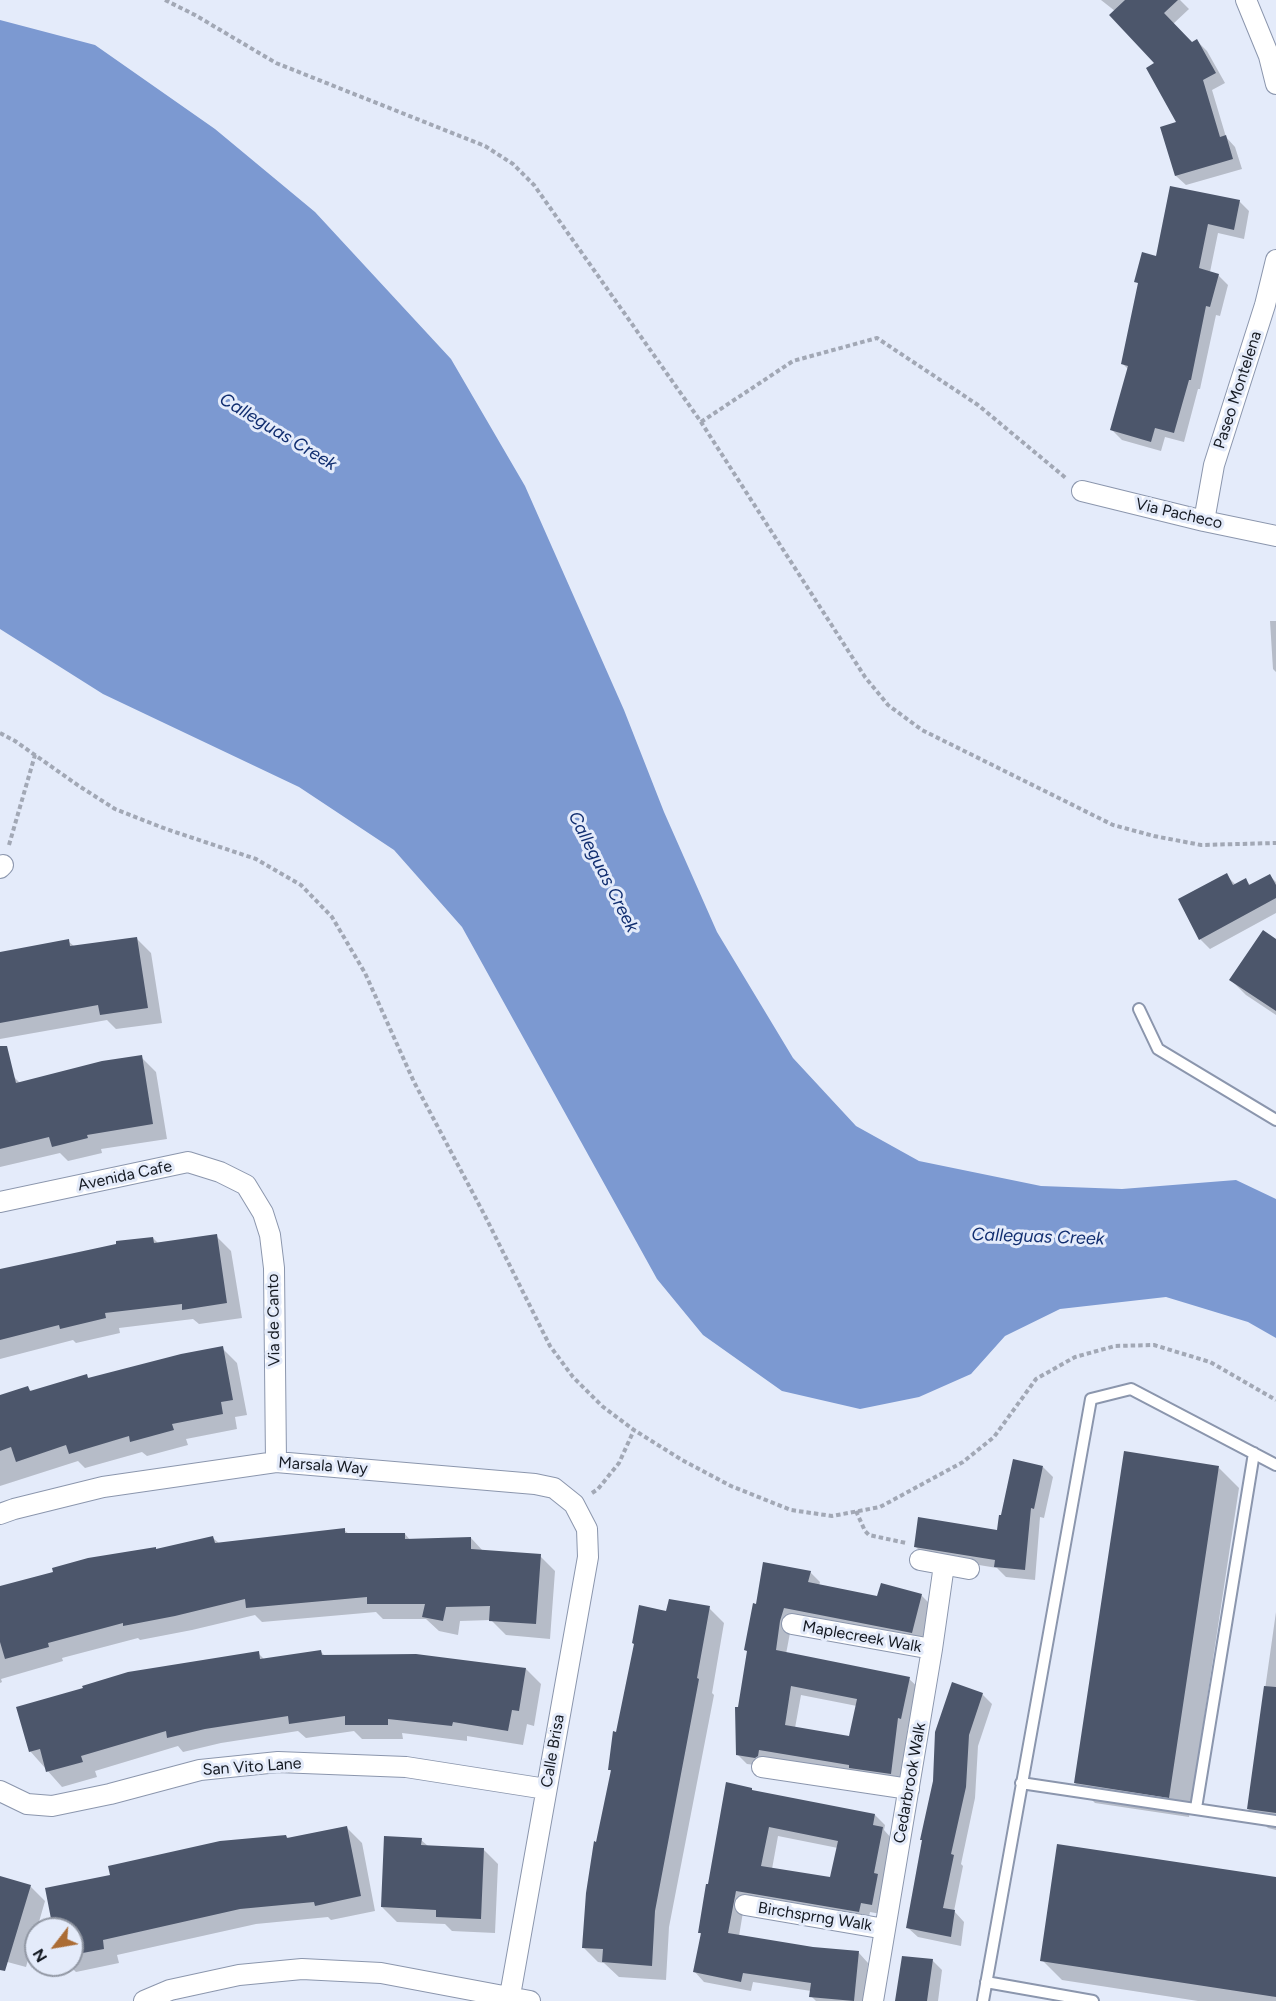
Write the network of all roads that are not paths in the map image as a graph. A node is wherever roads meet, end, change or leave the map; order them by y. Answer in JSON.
{"nodes":[{"id":1,"x":1246,"y":0,"type":"edge"},
{"id":2,"x":1276,"y":84,"type":"edge"},
{"id":3,"x":1276,"y":260,"type":"edge"},
{"id":4,"x":1082,"y":491,"type":"road end"},
{"id":5,"x":1204,"y":521,"type":"junction"},
{"id":6,"x":1276,"y":536,"type":"edge"},
{"id":7,"x":1139,"y":1009,"type":"dead end"},
{"id":8,"x":1276,"y":1120,"type":"edge"},
{"id":9,"x":246,"y":1185,"type":"joint"},
{"id":10,"x":0,"y":1202,"type":"edge"},
{"id":11,"x":1254,"y":1453,"type":"junction"},
{"id":12,"x":276,"y":1462,"type":"junction"},
{"id":13,"x":1276,"y":1465,"type":"edge"},
{"id":14,"x":574,"y":1504,"type":"joint"},
{"id":15,"x":0,"y":1514,"type":"edge"},
{"id":16,"x":921,"y":1560,"type":"road end"},
{"id":17,"x":944,"y":1565,"type":"junction"},
{"id":18,"x":969,"y":1569,"type":"dead end"},
{"id":19,"x":792,"y":1624,"type":"dead end"},
{"id":20,"x":932,"y":1650,"type":"junction"},
{"id":21,"x":762,"y":1767,"type":"dead end"},
{"id":22,"x":1021,"y":1783,"type":"junction"},
{"id":23,"x":546,"y":1790,"type":"junction"},
{"id":24,"x":909,"y":1790,"type":"junction"},
{"id":25,"x":0,"y":1791,"type":"edge"},
{"id":26,"x":1196,"y":1808,"type":"junction"},
{"id":27,"x":1276,"y":1821,"type":"edge"},
{"id":28,"x":745,"y":1905,"type":"dead end"},
{"id":29,"x":885,"y":1929,"type":"junction"},
{"id":30,"x":986,"y":1982,"type":"junction"},
{"id":31,"x":509,"y":1999,"type":"edge"},
{"id":32,"x":144,"y":2001,"type":"edge"},
{"id":33,"x":530,"y":2001,"type":"edge"},
{"id":34,"x":873,"y":2001,"type":"edge"},
{"id":35,"x":982,"y":2001,"type":"edge"},
{"id":36,"x":1093,"y":2001,"type":"edge"}],
"edges":[{"from":1,"to":2,"type":"street"},
{"from":3,"to":5,"type":"street","name":"Paseo Montelena"},
{"from":4,"to":5,"type":"street","name":"Via Pacheco"},
{"from":5,"to":6,"type":"street","name":"Via Pacheco"},
{"from":7,"to":8,"type":"lane"},
{"from":9,"to":10,"type":"street","name":"Avenida Cafe"},
{"from":9,"to":12,"type":"street","name":"Via de Canto"},
{"from":11,"to":13,"type":"lane"},
{"from":11,"to":22,"type":"lane"},
{"from":11,"to":26,"type":"lane"},
{"from":12,"to":14,"type":"street","name":"Marsala Way"},
{"from":12,"to":15,"type":"street","name":"Marsala Way"},
{"from":14,"to":23,"type":"street","name":"Calle Brisa"},
{"from":16,"to":17,"type":"street"},
{"from":17,"to":18,"type":"street"},
{"from":17,"to":20,"type":"street","name":"Cedarbrook Walk"},
{"from":19,"to":20,"type":"street","name":"Maplecreek Walk"},
{"from":20,"to":24,"type":"street","name":"Cedarbrook Walk"},
{"from":21,"to":24,"type":"street"},
{"from":22,"to":26,"type":"lane"},
{"from":22,"to":30,"type":"lane"},
{"from":23,"to":25,"type":"street","name":"San Vito Lane"},
{"from":23,"to":31,"type":"street","name":"Calle Brisa"},
{"from":24,"to":29,"type":"street","name":"Cedarbrook Walk"},
{"from":26,"to":27,"type":"lane"},
{"from":28,"to":29,"type":"street","name":"Birchsprng Walk"},
{"from":29,"to":34,"type":"street","name":"Cedarbrook Walk"},
{"from":30,"to":35,"type":"lane"},
{"from":30,"to":36,"type":"lane"},
{"from":31,"to":32,"type":"street"},
{"from":31,"to":33,"type":"street"}]}
